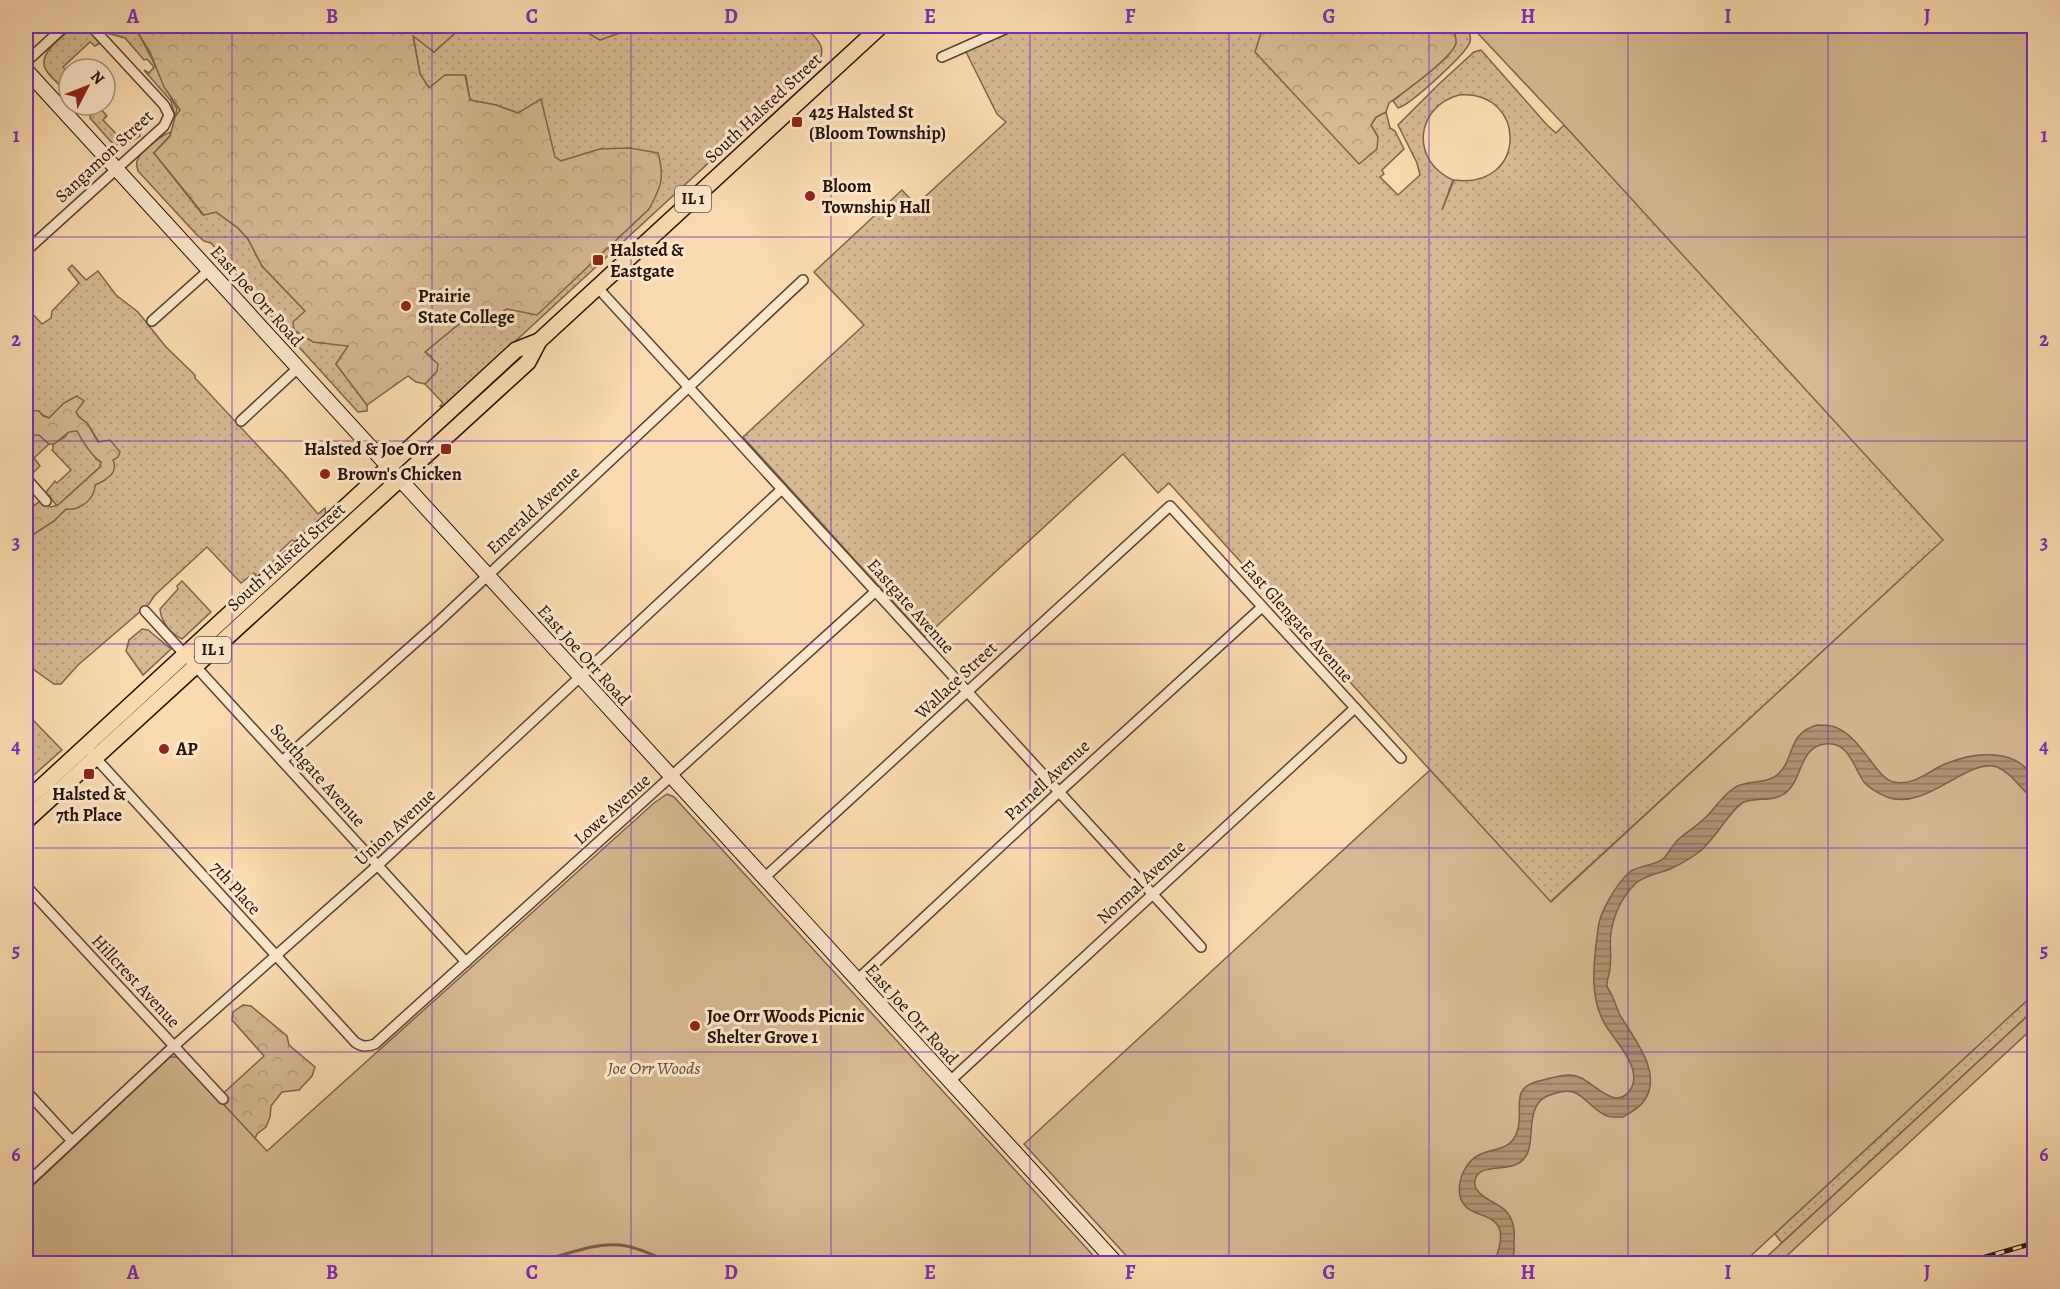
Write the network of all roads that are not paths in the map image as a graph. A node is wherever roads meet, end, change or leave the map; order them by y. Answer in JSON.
{"nodes":[{"id":1,"x":65,"y":26,"type":"edge"},
{"id":2,"x":91,"y":26,"type":"edge"},
{"id":3,"x":881,"y":26,"type":"edge"},
{"id":4,"x":1012,"y":26,"type":"edge"},
{"id":5,"x":942,"y":57,"type":"dead end"},
{"id":6,"x":26,"y":62,"type":"edge"},
{"id":7,"x":26,"y":70,"type":"edge"},
{"id":8,"x":117,"y":170,"type":"junction"},
{"id":9,"x":26,"y":251,"type":"edge"},
{"id":10,"x":209,"y":270,"type":"junction"},
{"id":11,"x":803,"y":280,"type":"dead end"},
{"id":12,"x":597,"y":287,"type":"junction"},
{"id":13,"x":152,"y":321,"type":"dead end"},
{"id":14,"x":539,"y":341,"type":"junction"},
{"id":15,"x":298,"y":368,"type":"junction"},
{"id":16,"x":688,"y":388,"type":"junction"},
{"id":17,"x":241,"y":421,"type":"dead end"},
{"id":18,"x":389,"y":467,"type":"junction"},
{"id":19,"x":26,"y":478,"type":"edge"},
{"id":20,"x":400,"y":480,"type":"junction"},
{"id":21,"x":782,"y":489,"type":"junction"},
{"id":22,"x":46,"y":501,"type":"dead end"},
{"id":23,"x":1170,"y":506,"type":"joint"},
{"id":24,"x":488,"y":576,"type":"junction"},
{"id":25,"x":876,"y":591,"type":"junction"},
{"id":26,"x":1263,"y":607,"type":"junction"},
{"id":27,"x":146,"y":611,"type":"dead end"},
{"id":28,"x":191,"y":660,"type":"junction"},
{"id":29,"x":580,"y":676,"type":"junction"},
{"id":30,"x":967,"y":692,"type":"junction"},
{"id":31,"x":1355,"y":708,"type":"junction"},
{"id":32,"x":90,"y":752,"type":"junction"},
{"id":33,"x":1401,"y":758,"type":"dead end"},
{"id":34,"x":282,"y":761,"type":"junction"},
{"id":35,"x":672,"y":777,"type":"junction"},
{"id":36,"x":1059,"y":792,"type":"junction"},
{"id":37,"x":26,"y":801,"type":"edge"},
{"id":38,"x":26,"y":821,"type":"edge"},
{"id":39,"x":378,"y":865,"type":"junction"},
{"id":40,"x":764,"y":878,"type":"junction"},
{"id":41,"x":26,"y":886,"type":"edge"},
{"id":42,"x":1152,"y":894,"type":"junction"},
{"id":43,"x":1201,"y":947,"type":"dead end"},
{"id":44,"x":275,"y":956,"type":"junction"},
{"id":45,"x":466,"y":962,"type":"junction"},
{"id":46,"x":857,"y":980,"type":"junction"},
{"id":47,"x":174,"y":1046,"type":"junction"},
{"id":48,"x":367,"y":1047,"type":"joint"},
{"id":49,"x":950,"y":1081,"type":"junction"},
{"id":50,"x":26,"y":1090,"type":"edge"},
{"id":51,"x":223,"y":1099,"type":"dead end"},
{"id":52,"x":71,"y":1140,"type":"junction"},
{"id":53,"x":26,"y":1184,"type":"edge"},
{"id":54,"x":1117,"y":1263,"type":"edge"}],
"edges":[{"from":1,"to":6,"type":"street"},
{"from":2,"to":8,"type":"street","name":"Sangamon Street"},
{"from":3,"to":12,"type":"main road","name":"South Halsted Street","number":"IL 1"},
{"from":4,"to":5,"type":"street"},
{"from":7,"to":8,"type":"street","name":"East Joe Orr Road"},
{"from":8,"to":9,"type":"street","name":"Sangamon Street"},
{"from":8,"to":10,"type":"street","name":"East Joe Orr Road"},
{"from":10,"to":13,"type":"street"},
{"from":10,"to":15,"type":"street","name":"East Joe Orr Road"},
{"from":11,"to":16,"type":"street","name":"Emerald Avenue"},
{"from":12,"to":14,"type":"main road","name":"South Halsted Street","number":"IL 1"},
{"from":12,"to":16,"type":"street","name":"Eastgate Avenue"},
{"from":14,"to":18,"type":"main road","name":"South Halsted Street","number":"IL 1"},
{"from":14,"to":20,"type":"main road","name":"South Halsted Street","number":"IL 1"},
{"from":15,"to":17,"type":"street"},
{"from":15,"to":18,"type":"street","name":"East Joe Orr Road"},
{"from":16,"to":21,"type":"street","name":"Eastgate Avenue"},
{"from":16,"to":24,"type":"street","name":"Emerald Avenue"},
{"from":18,"to":20,"type":"street","name":"East Joe Orr Road"},
{"from":18,"to":28,"type":"main road","name":"South Halsted Street","number":"IL 1"},
{"from":19,"to":22,"type":"street"},
{"from":20,"to":24,"type":"street","name":"East Joe Orr Road"},
{"from":20,"to":28,"type":"main road","name":"South Halsted Street","number":"IL 1"},
{"from":21,"to":25,"type":"street","name":"Eastgate Avenue"},
{"from":21,"to":29,"type":"street","name":"Union Avenue"},
{"from":23,"to":26,"type":"street","name":"East Glengate Avenue"},
{"from":23,"to":30,"type":"street","name":"Wallace Street"},
{"from":24,"to":29,"type":"street","name":"East Joe Orr Road"},
{"from":24,"to":34,"type":"street","name":"Emerald Avenue"},
{"from":25,"to":30,"type":"street","name":"Eastgate Avenue"},
{"from":25,"to":35,"type":"street","name":"Lowe Avenue"},
{"from":26,"to":31,"type":"street","name":"East Glengate Avenue"},
{"from":26,"to":36,"type":"street","name":"Parnell Avenue"},
{"from":27,"to":28,"type":"street","name":"Southgate Avenue"},
{"from":28,"to":32,"type":"main road","name":"South Halsted Street","number":"IL 1"},
{"from":28,"to":34,"type":"street","name":"Southgate Avenue"},
{"from":29,"to":35,"type":"street","name":"East Joe Orr Road"},
{"from":29,"to":39,"type":"street","name":"Union Avenue"},
{"from":30,"to":36,"type":"street","name":"Eastgate Avenue"},
{"from":30,"to":40,"type":"street","name":"Wallace Street"},
{"from":31,"to":33,"type":"street","name":"East Glengate Avenue"},
{"from":31,"to":42,"type":"street","name":"Normal Avenue"},
{"from":32,"to":37,"type":"main road","name":"South Halsted Street","number":"IL 1"},
{"from":32,"to":38,"type":"main road","name":"South Halsted Street","number":"IL 1"},
{"from":32,"to":44,"type":"street","name":"7th Place"},
{"from":34,"to":39,"type":"street","name":"Southgate Avenue"},
{"from":35,"to":40,"type":"street","name":"East Joe Orr Road"},
{"from":35,"to":45,"type":"street","name":"Lowe Avenue"},
{"from":36,"to":42,"type":"street","name":"Eastgate Avenue"},
{"from":36,"to":46,"type":"street","name":"Parnell Avenue"},
{"from":39,"to":44,"type":"street","name":"Union Avenue"},
{"from":39,"to":45,"type":"street","name":"Southgate Avenue"},
{"from":40,"to":46,"type":"street","name":"East Joe Orr Road"},
{"from":41,"to":47,"type":"street","name":"Hillcrest Avenue"},
{"from":42,"to":43,"type":"street","name":"Eastgate Avenue"},
{"from":42,"to":49,"type":"street","name":"Normal Avenue"},
{"from":44,"to":47,"type":"street","name":"Union Avenue"},
{"from":44,"to":48,"type":"street","name":"7th Place"},
{"from":45,"to":48,"type":"street","name":"Lowe Avenue"},
{"from":46,"to":49,"type":"street","name":"East Joe Orr Road"},
{"from":47,"to":51,"type":"street","name":"Hillcrest Avenue"},
{"from":47,"to":52,"type":"street","name":"Union Avenue"},
{"from":49,"to":54,"type":"street","name":"East Joe Orr Road"},
{"from":50,"to":52,"type":"street"},
{"from":52,"to":53,"type":"street","name":"Union Avenue"}]}
